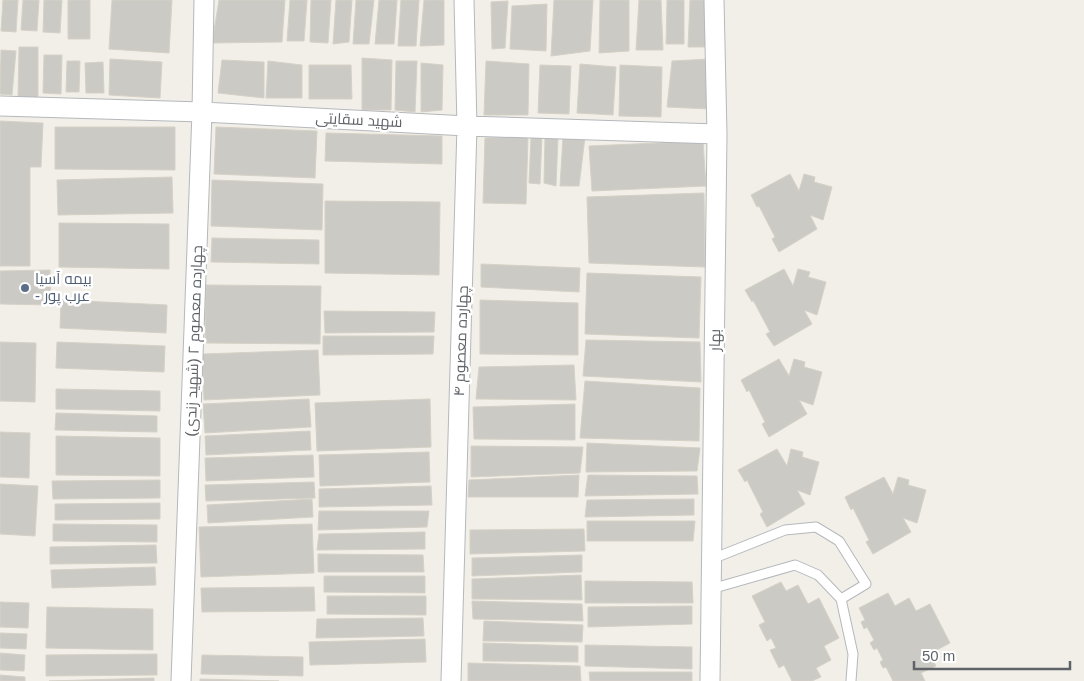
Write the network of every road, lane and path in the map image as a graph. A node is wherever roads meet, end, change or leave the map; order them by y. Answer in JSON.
{"nodes":[{"id":1,"x":204,"y":0,"type":"edge"},
{"id":2,"x":464,"y":0,"type":"edge"},
{"id":3,"x":714,"y":0,"type":"edge"},
{"id":4,"x":0,"y":106,"type":"edge"},
{"id":5,"x":202,"y":112,"type":"junction"},
{"id":6,"x":467,"y":126,"type":"junction"},
{"id":7,"x":717,"y":134,"type":"junction"},
{"id":8,"x":712,"y":559,"type":"junction"},
{"id":9,"x":711,"y":589,"type":"junction"},
{"id":10,"x":841,"y":599,"type":"junction"},
{"id":11,"x":181,"y":681,"type":"edge"},
{"id":12,"x":451,"y":681,"type":"edge"},
{"id":13,"x":710,"y":681,"type":"edge"},
{"id":14,"x":851,"y":681,"type":"edge"}],
"edges":[{"from":1,"to":5,"type":"street","name":"چهارده معصوم ۲ (شهید زندی)"},
{"from":2,"to":6,"type":"street","name":"چهارده معصوم ۴"},
{"from":3,"to":7,"type":"street","name":"بهار"},
{"from":4,"to":5,"type":"street","name":"شهید سقایتی"},
{"from":5,"to":6,"type":"street","name":"شهید سقایتی"},
{"from":5,"to":11,"type":"street","name":"چهارده معصوم ۲ (شهید زندی)"},
{"from":6,"to":7,"type":"street","name":"شهید سقایتی"},
{"from":6,"to":12,"type":"street","name":"چهارده معصوم ۴"},
{"from":7,"to":8,"type":"street","name":"بهار"},
{"from":8,"to":9,"type":"street","name":"بهار"},
{"from":8,"to":10,"type":"lane"},
{"from":9,"to":10,"type":"lane"},
{"from":9,"to":13,"type":"street","name":"بهار"},
{"from":10,"to":14,"type":"lane"}]}
